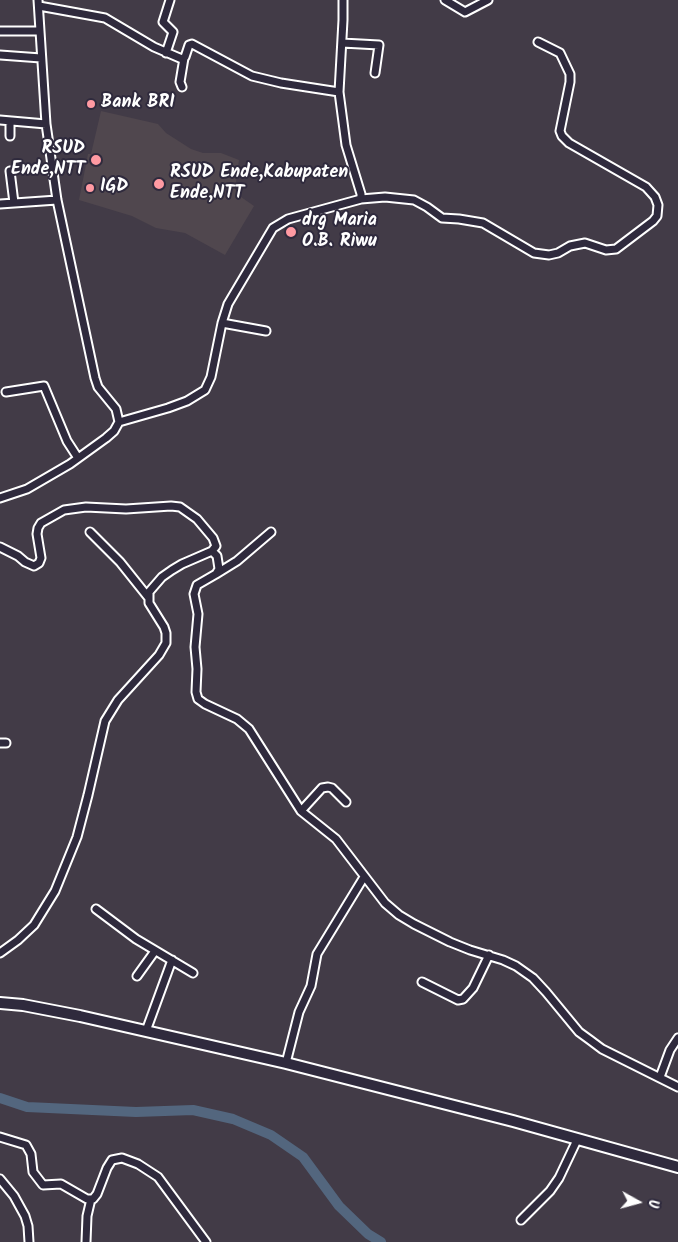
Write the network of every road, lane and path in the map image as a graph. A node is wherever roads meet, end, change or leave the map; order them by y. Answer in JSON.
{"nodes":[{"id":1,"x":170,"y":0,"type":"edge"},
{"id":2,"x":343,"y":0,"type":"edge"},
{"id":3,"x":445,"y":0,"type":"edge"},
{"id":4,"x":488,"y":0,"type":"edge"},
{"id":5,"x":39,"y":3,"type":"edge"},
{"id":6,"x":0,"y":31,"type":"edge"},
{"id":7,"x":40,"y":31,"type":"junction"},
{"id":8,"x":538,"y":42,"type":"dead end"},
{"id":9,"x":342,"y":43,"type":"junction"},
{"id":10,"x":166,"y":53,"type":"junction"},
{"id":11,"x":0,"y":55,"type":"edge"},
{"id":12,"x":41,"y":58,"type":"junction"},
{"id":13,"x":184,"y":58,"type":"junction"},
{"id":14,"x":375,"y":73,"type":"dead end"},
{"id":15,"x":182,"y":87,"type":"dead end"},
{"id":16,"x":339,"y":92,"type":"junction"},
{"id":17,"x":0,"y":120,"type":"edge"},
{"id":18,"x":10,"y":121,"type":"junction"},
{"id":19,"x":46,"y":124,"type":"junction"},
{"id":20,"x":10,"y":136,"type":"dead end"},
{"id":21,"x":10,"y":171,"type":"dead end"},
{"id":22,"x":361,"y":199,"type":"junction"},
{"id":23,"x":57,"y":200,"type":"junction"},
{"id":24,"x":14,"y":203,"type":"junction"},
{"id":25,"x":0,"y":204,"type":"edge"},
{"id":26,"x":222,"y":323,"type":"junction"},
{"id":27,"x":266,"y":331,"type":"dead end"},
{"id":28,"x":6,"y":392,"type":"dead end"},
{"id":29,"x":119,"y":422,"type":"junction"},
{"id":30,"x":78,"y":458,"type":"junction"},
{"id":31,"x":0,"y":498,"type":"edge"},
{"id":32,"x":90,"y":532,"type":"dead end"},
{"id":33,"x":271,"y":532,"type":"dead end"},
{"id":34,"x":0,"y":547,"type":"edge"},
{"id":35,"x":212,"y":551,"type":"junction"},
{"id":36,"x":216,"y":574,"type":"junction"},
{"id":37,"x":148,"y":597,"type":"junction"},
{"id":38,"x":346,"y":802,"type":"dead end"},
{"id":39,"x":300,"y":811,"type":"junction"},
{"id":40,"x":364,"y":877,"type":"junction"},
{"id":41,"x":96,"y":909,"type":"dead end"},
{"id":42,"x":155,"y":952,"type":"junction"},
{"id":43,"x":0,"y":953,"type":"edge"},
{"id":44,"x":490,"y":956,"type":"junction"},
{"id":45,"x":172,"y":960,"type":"junction"},
{"id":46,"x":193,"y":973,"type":"dead end"},
{"id":47,"x":137,"y":976,"type":"dead end"},
{"id":48,"x":422,"y":982,"type":"dead end"},
{"id":49,"x":0,"y":1003,"type":"edge"},
{"id":50,"x":146,"y":1031,"type":"junction"},
{"id":51,"x":678,"y":1038,"type":"edge"},
{"id":52,"x":286,"y":1064,"type":"junction"},
{"id":53,"x":660,"y":1077,"type":"junction"},
{"id":54,"x":678,"y":1088,"type":"edge"},
{"id":55,"x":0,"y":1137,"type":"edge"},
{"id":56,"x":577,"y":1140,"type":"junction"},
{"id":57,"x":678,"y":1167,"type":"edge"},
{"id":58,"x":0,"y":1180,"type":"edge"},
{"id":59,"x":91,"y":1199,"type":"junction"},
{"id":60,"x":522,"y":1220,"type":"dead end"},
{"id":61,"x":29,"y":1242,"type":"edge"},
{"id":62,"x":86,"y":1242,"type":"edge"},
{"id":63,"x":206,"y":1242,"type":"edge"}],
"edges":[{"from":1,"to":10,"type":"street"},
{"from":2,"to":9,"type":"street"},
{"from":3,"to":4,"type":"street"},
{"from":5,"to":7,"type":"street"},
{"from":5,"to":10,"type":"street"},
{"from":6,"to":7,"type":"street"},
{"from":7,"to":12,"type":"street"},
{"from":8,"to":22,"type":"street"},
{"from":9,"to":14,"type":"street"},
{"from":9,"to":16,"type":"street"},
{"from":10,"to":13,"type":"street"},
{"from":11,"to":12,"type":"street"},
{"from":12,"to":19,"type":"street"},
{"from":13,"to":15,"type":"street"},
{"from":13,"to":16,"type":"street"},
{"from":16,"to":22,"type":"street"},
{"from":17,"to":18,"type":"street"},
{"from":18,"to":19,"type":"street"},
{"from":18,"to":20,"type":"street"},
{"from":19,"to":23,"type":"street"},
{"from":21,"to":24,"type":"street"},
{"from":22,"to":26,"type":"street"},
{"from":23,"to":24,"type":"street"},
{"from":23,"to":29,"type":"street"},
{"from":24,"to":25,"type":"street"},
{"from":26,"to":27,"type":"street"},
{"from":26,"to":29,"type":"street"},
{"from":28,"to":30,"type":"street"},
{"from":29,"to":30,"type":"street"},
{"from":30,"to":31,"type":"street"},
{"from":32,"to":37,"type":"street"},
{"from":33,"to":36,"type":"street"},
{"from":34,"to":35,"type":"street"},
{"from":35,"to":36,"type":"street"},
{"from":35,"to":37,"type":"street"},
{"from":36,"to":39,"type":"street"},
{"from":37,"to":43,"type":"street"},
{"from":38,"to":39,"type":"street"},
{"from":39,"to":40,"type":"street"},
{"from":40,"to":44,"type":"street"},
{"from":40,"to":52,"type":"street"},
{"from":41,"to":42,"type":"street"},
{"from":42,"to":45,"type":"street"},
{"from":42,"to":47,"type":"street"},
{"from":44,"to":48,"type":"street"},
{"from":44,"to":53,"type":"street"},
{"from":45,"to":46,"type":"street"},
{"from":45,"to":50,"type":"street"},
{"from":49,"to":50,"type":"highway"},
{"from":50,"to":52,"type":"highway"},
{"from":51,"to":53,"type":"street"},
{"from":52,"to":56,"type":"highway"},
{"from":53,"to":54,"type":"street"},
{"from":55,"to":59,"type":"street"},
{"from":56,"to":57,"type":"highway"},
{"from":56,"to":60,"type":"street"},
{"from":58,"to":61,"type":"street"},
{"from":59,"to":62,"type":"street"},
{"from":59,"to":63,"type":"street"}]}
